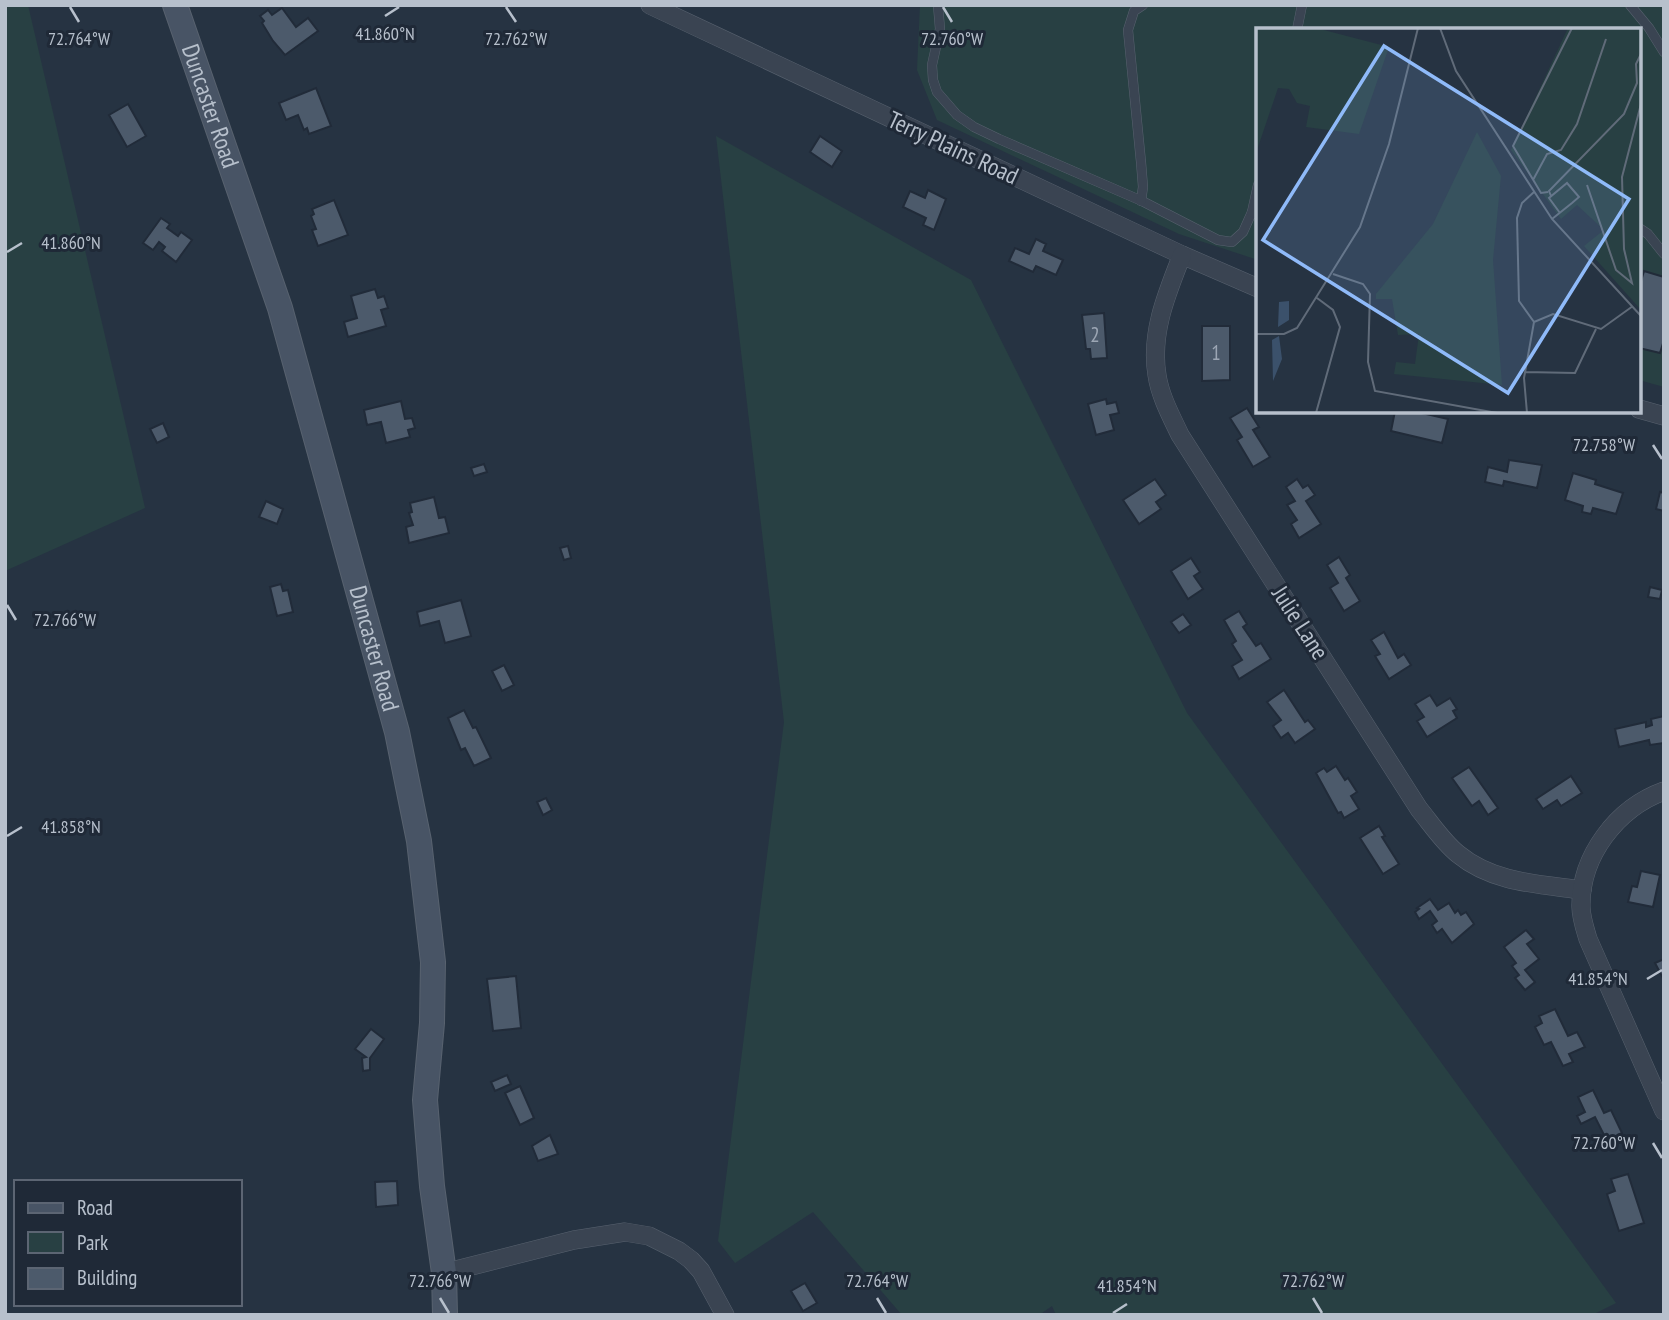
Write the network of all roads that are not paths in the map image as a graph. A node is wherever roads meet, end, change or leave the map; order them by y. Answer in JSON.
{"nodes":[{"id":1,"x":175,"y":5,"type":"edge"},
{"id":2,"x":650,"y":5,"type":"edge"},
{"id":3,"x":938,"y":5,"type":"edge"},
{"id":4,"x":1143,"y":5,"type":"edge"},
{"id":5,"x":1302,"y":5,"type":"edge"},
{"id":6,"x":1630,"y":5,"type":"edge"},
{"id":7,"x":1297,"y":28,"type":"edge"},
{"id":8,"x":1664,"y":52,"type":"edge"},
{"id":9,"x":1141,"y":201,"type":"junction"},
{"id":10,"x":1255,"y":213,"type":"edge"},
{"id":11,"x":1641,"y":229,"type":"edge"},
{"id":12,"x":1664,"y":254,"type":"edge"},
{"id":13,"x":1182,"y":255,"type":"junction"},
{"id":14,"x":1256,"y":287,"type":"edge"},
{"id":15,"x":1641,"y":410,"type":"edge"},
{"id":16,"x":1664,"y":416,"type":"edge"},
{"id":17,"x":1664,"y":791,"type":"edge"},
{"id":18,"x":1582,"y":890,"type":"junction"},
{"id":19,"x":1664,"y":1111,"type":"edge"},
{"id":20,"x":444,"y":1273,"type":"junction"},
{"id":21,"x":444,"y":1315,"type":"edge"},
{"id":22,"x":724,"y":1315,"type":"edge"}],
"edges":[{"from":1,"to":20,"type":"street","name":"Duncaster Road"},
{"from":2,"to":13,"type":"street","name":"Terry Plains Road"},
{"from":3,"to":9,"type":"lane"},
{"from":4,"to":9,"type":"lane"},
{"from":5,"to":7,"type":"lane"},
{"from":6,"to":8,"type":"lane"},
{"from":9,"to":10,"type":"lane"},
{"from":11,"to":12,"type":"lane"},
{"from":13,"to":14,"type":"street","name":"Terry Plains Road"},
{"from":13,"to":18,"type":"street","name":"Julie Lane"},
{"from":15,"to":16,"type":"street"},
{"from":17,"to":18,"type":"street"},
{"from":18,"to":19,"type":"street"},
{"from":20,"to":21,"type":"street","name":"Duncaster Road"},
{"from":20,"to":22,"type":"street"}]}
